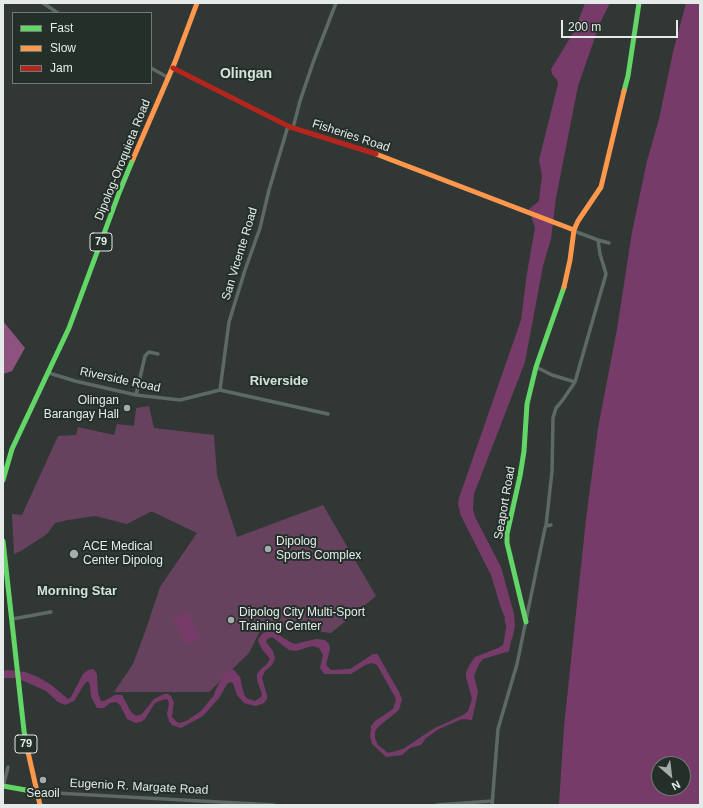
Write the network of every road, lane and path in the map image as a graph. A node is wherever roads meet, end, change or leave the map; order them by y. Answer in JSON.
{"nodes":[{"id":1,"x":43,"y":3,"type":"edge"},
{"id":2,"x":197,"y":3,"type":"edge"},
{"id":3,"x":336,"y":3,"type":"edge"},
{"id":4,"x":639,"y":3,"type":"edge"},
{"id":5,"x":56,"y":12,"type":"edge"},
{"id":6,"x":173,"y":68,"type":"junction"},
{"id":7,"x":152,"y":69,"type":"edge"},
{"id":8,"x":169,"y":78,"type":"junction"},
{"id":9,"x":290,"y":127,"type":"junction"},
{"id":10,"x":574,"y":230,"type":"junction"},
{"id":11,"x":598,"y":240,"type":"junction"},
{"id":12,"x":609,"y":243,"type":"dead end"},
{"id":13,"x":158,"y":354,"type":"dead end"},
{"id":14,"x":536,"y":367,"type":"junction"},
{"id":15,"x":49,"y":373,"type":"junction"},
{"id":16,"x":575,"y":382,"type":"junction"},
{"id":17,"x":220,"y":390,"type":"junction"},
{"id":18,"x":136,"y":395,"type":"junction"},
{"id":19,"x":328,"y":414,"type":"dead end"},
{"id":20,"x":3,"y":480,"type":"edge"},
{"id":21,"x":551,"y":525,"type":"dead end"},
{"id":22,"x":546,"y":526,"type":"junction"},
{"id":23,"x":3,"y":541,"type":"edge"},
{"id":24,"x":51,"y":612,"type":"dead end"},
{"id":25,"x":12,"y":619,"type":"junction"},
{"id":26,"x":526,"y":622,"type":"junction"},
{"id":27,"x":8,"y":767,"type":"dead end"},
{"id":28,"x":3,"y":787,"type":"edge"},
{"id":29,"x":37,"y":792,"type":"junction"},
{"id":30,"x":492,"y":803,"type":"edge"},
{"id":31,"x":242,"y":804,"type":"edge"},
{"id":32,"x":40,"y":805,"type":"edge"},
{"id":33,"x":274,"y":805,"type":"edge"},
{"id":34,"x":437,"y":805,"type":"edge"}],
"edges":[{"from":1,"to":5,"type":"street"},
{"from":2,"to":6,"type":"street","name":"Dipolog-Oroquieta Road","number":"79"},
{"from":3,"to":9,"type":"street","name":"San Vicente Road"},
{"from":4,"to":10,"type":"street"},
{"from":6,"to":8,"type":"street","name":"Dipolog-Oroquieta Road","number":"79"},
{"from":6,"to":9,"type":"street","name":"Fisheries Road"},
{"from":7,"to":8,"type":"street"},
{"from":8,"to":15,"type":"street","name":"Dipolog-Oroquieta Road","number":"79"},
{"from":9,"to":10,"type":"street","name":"Fisheries Road"},
{"from":9,"to":17,"type":"street","name":"San Vicente Road"},
{"from":10,"to":11,"type":"street"},
{"from":10,"to":14,"type":"street","name":"Seaport Road"},
{"from":11,"to":12,"type":"street"},
{"from":11,"to":16,"type":"street"},
{"from":13,"to":18,"type":"street"},
{"from":14,"to":16,"type":"street"},
{"from":14,"to":26,"type":"street","name":"Seaport Road"},
{"from":15,"to":18,"type":"street","name":"Riverside Road"},
{"from":15,"to":20,"type":"street","name":"Dipolog-Oroquieta Road","number":"79"},
{"from":16,"to":22,"type":"street"},
{"from":17,"to":18,"type":"street","name":"Riverside Road"},
{"from":17,"to":19,"type":"street","name":"Riverside Road"},
{"from":21,"to":22,"type":"street"},
{"from":22,"to":26,"type":"street"},
{"from":23,"to":25,"type":"street","number":"79"},
{"from":24,"to":25,"type":"street"},
{"from":25,"to":29,"type":"street","number":"79"},
{"from":26,"to":30,"type":"street","name":"Seaport Road"},
{"from":27,"to":28,"type":"street"},
{"from":28,"to":29,"type":"street","name":"Eugenio R. Margate Road"},
{"from":29,"to":31,"type":"street","name":"Eugenio R. Margate Road"},
{"from":29,"to":32,"type":"street","number":"79"},
{"from":30,"to":34,"type":"street"},
{"from":31,"to":33,"type":"street","name":"Eugenio R. Margate Road"}]}
